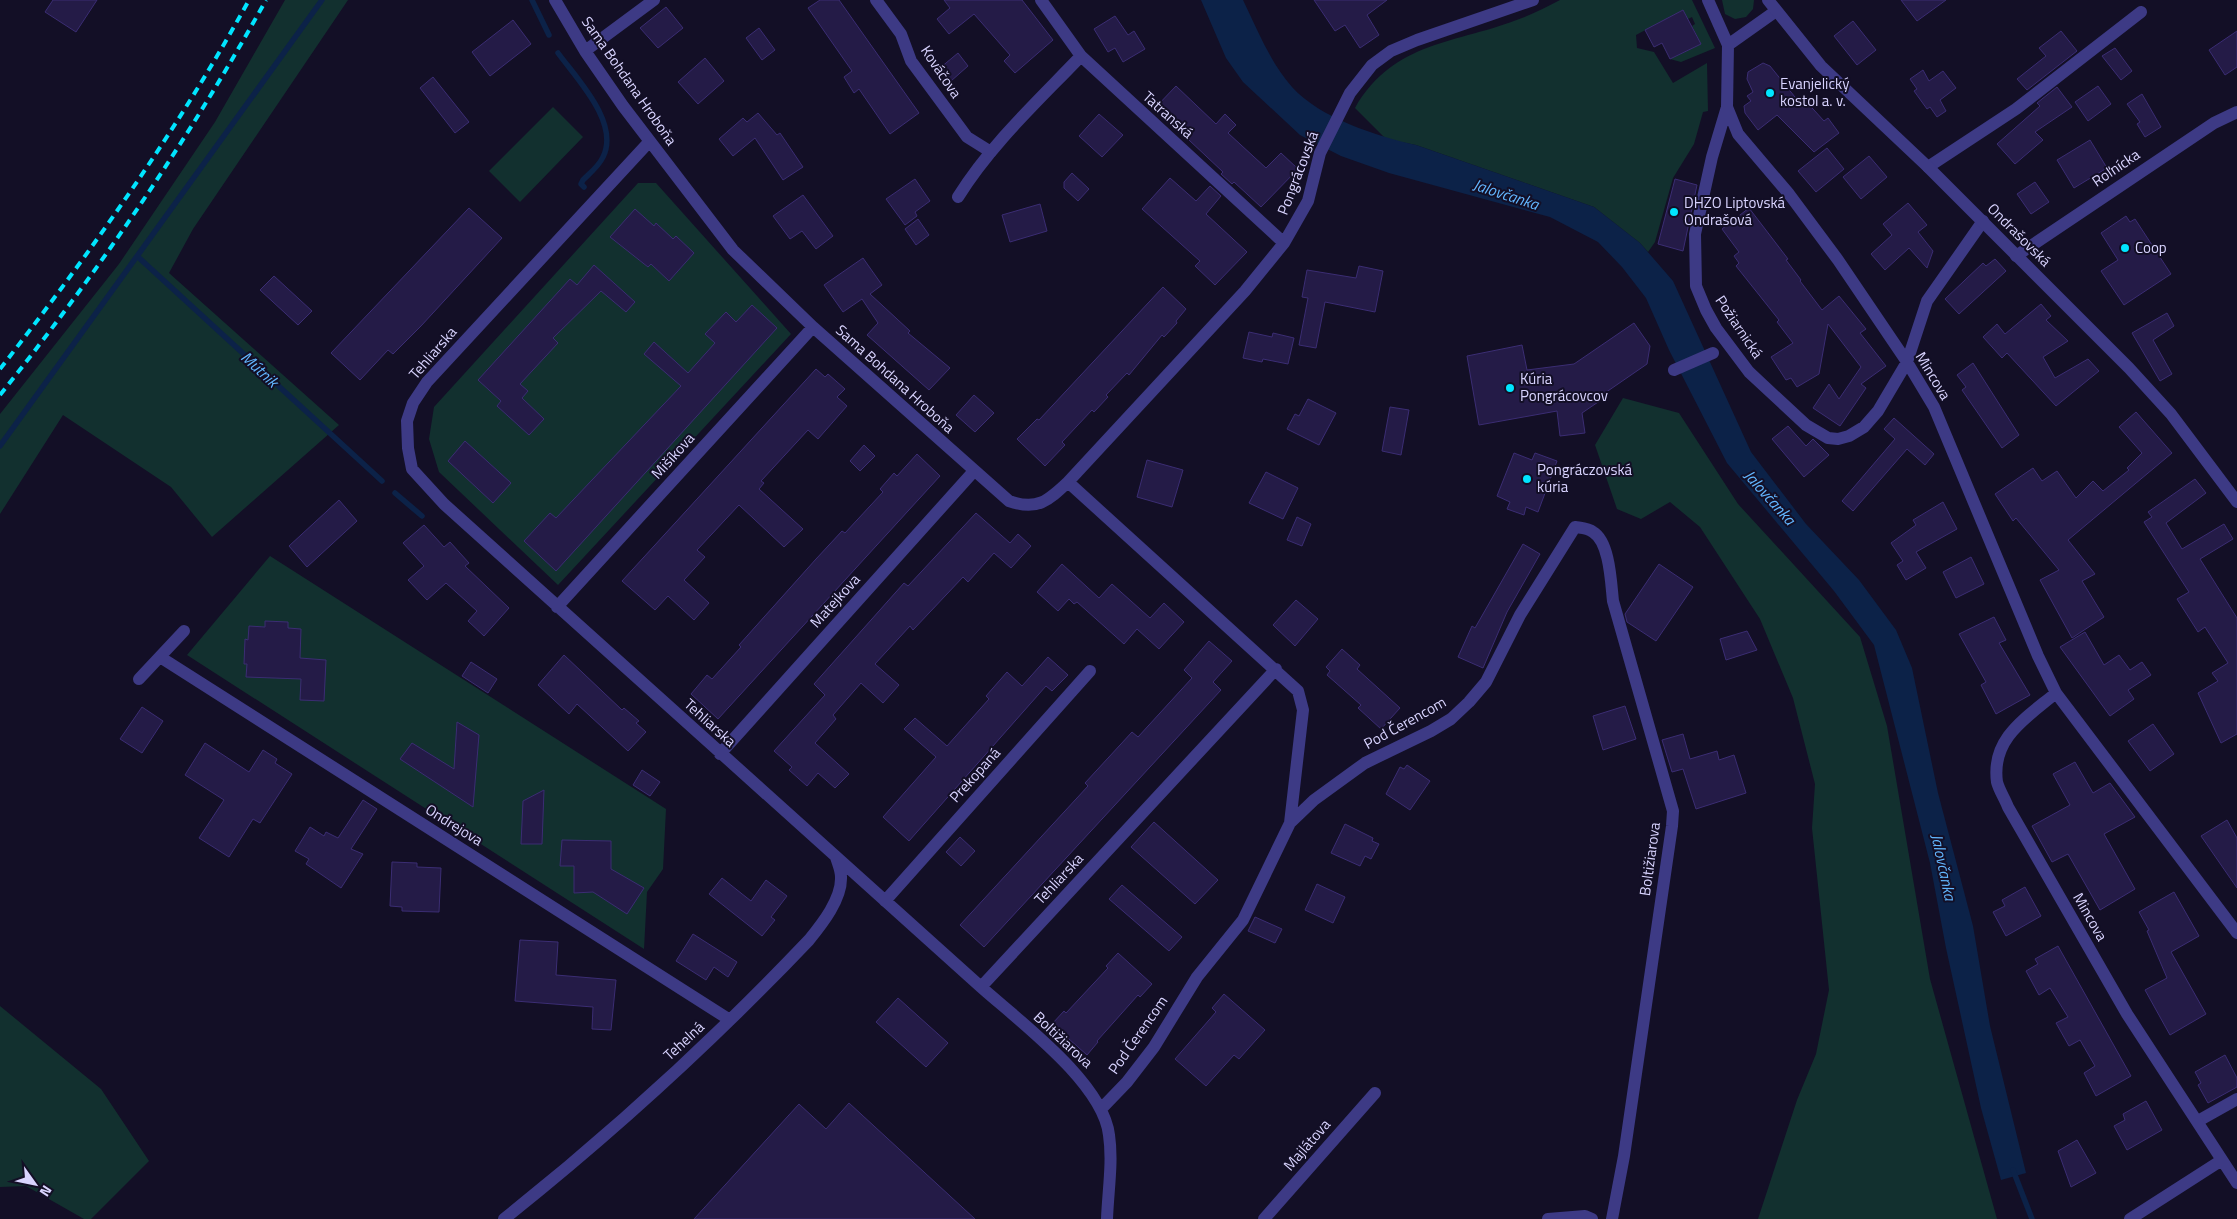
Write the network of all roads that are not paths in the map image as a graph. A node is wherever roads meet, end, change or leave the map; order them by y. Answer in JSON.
{"nodes":[{"id":1,"x":555,"y":0,"type":"edge"},
{"id":2,"x":654,"y":0,"type":"edge"},
{"id":3,"x":876,"y":0,"type":"edge"},
{"id":4,"x":1041,"y":0,"type":"edge"},
{"id":5,"x":1533,"y":0,"type":"edge"},
{"id":6,"x":1708,"y":0,"type":"edge"},
{"id":7,"x":1768,"y":0,"type":"edge"},
{"id":8,"x":1776,"y":11,"type":"junction"},
{"id":9,"x":2141,"y":12,"type":"dead end"},
{"id":10,"x":1728,"y":45,"type":"junction"},
{"id":11,"x":585,"y":51,"type":"junction"},
{"id":12,"x":1081,"y":56,"type":"junction"},
{"id":13,"x":1727,"y":107,"type":"junction"},
{"id":14,"x":2237,"y":112,"type":"edge"},
{"id":15,"x":650,"y":142,"type":"junction"},
{"id":16,"x":991,"y":152,"type":"junction"},
{"id":17,"x":1928,"y":167,"type":"junction"},
{"id":18,"x":958,"y":197,"type":"dead end"},
{"id":19,"x":1983,"y":221,"type":"junction"},
{"id":20,"x":1284,"y":243,"type":"junction"},
{"id":21,"x":2016,"y":256,"type":"junction"},
{"id":22,"x":813,"y":327,"type":"junction"},
{"id":23,"x":1712,"y":353,"type":"dead end"},
{"id":24,"x":1907,"y":362,"type":"junction"},
{"id":25,"x":1674,"y":370,"type":"dead end"},
{"id":26,"x":974,"y":471,"type":"junction"},
{"id":27,"x":1068,"y":482,"type":"junction"},
{"id":28,"x":2237,"y":502,"type":"edge"},
{"id":29,"x":1574,"y":527,"type":"joint"},
{"id":30,"x":557,"y":607,"type":"junction"},
{"id":31,"x":184,"y":631,"type":"dead end"},
{"id":32,"x":160,"y":657,"type":"junction"},
{"id":33,"x":1276,"y":669,"type":"junction"},
{"id":34,"x":1090,"y":670,"type":"dead end"},
{"id":35,"x":139,"y":679,"type":"dead end"},
{"id":36,"x":2056,"y":693,"type":"junction"},
{"id":37,"x":720,"y":754,"type":"junction"},
{"id":38,"x":1290,"y":824,"type":"junction"},
{"id":39,"x":836,"y":858,"type":"junction"},
{"id":40,"x":885,"y":901,"type":"junction"},
{"id":41,"x":2237,"y":933,"type":"edge"},
{"id":42,"x":981,"y":987,"type":"junction"},
{"id":43,"x":730,"y":1020,"type":"junction"},
{"id":44,"x":1375,"y":1093,"type":"dead end"},
{"id":45,"x":2237,"y":1099,"type":"edge"},
{"id":46,"x":1101,"y":1109,"type":"junction"},
{"id":47,"x":2198,"y":1122,"type":"junction"},
{"id":48,"x":2222,"y":1160,"type":"junction"},
{"id":49,"x":2237,"y":1183,"type":"edge"},
{"id":50,"x":504,"y":1219,"type":"edge"},
{"id":51,"x":1106,"y":1219,"type":"edge"},
{"id":52,"x":1264,"y":1219,"type":"edge"},
{"id":53,"x":1548,"y":1219,"type":"edge"},
{"id":54,"x":1592,"y":1219,"type":"edge"},
{"id":55,"x":1612,"y":1219,"type":"edge"},
{"id":56,"x":2130,"y":1219,"type":"edge"}],
"edges":[{"from":1,"to":11,"type":"street","name":"Sama Bohdana Hroboňa"},
{"from":2,"to":11,"type":"street"},
{"from":3,"to":16,"type":"street","name":"Kováčova"},
{"from":4,"to":12,"type":"street","name":"Tatranská"},
{"from":5,"to":20,"type":"street","name":"Pongrácovská"},
{"from":6,"to":10,"type":"street","name":"Požiarnická"},
{"from":7,"to":8,"type":"street","name":"Ondrašovská"},
{"from":8,"to":10,"type":"street"},
{"from":8,"to":17,"type":"street","name":"Ondrašovská"},
{"from":9,"to":17,"type":"street"},
{"from":10,"to":13,"type":"street","name":"Požiarnická"},
{"from":11,"to":15,"type":"street","name":"Sama Bohdana Hroboňa"},
{"from":12,"to":16,"type":"street"},
{"from":12,"to":20,"type":"street","name":"Tatranská"},
{"from":13,"to":24,"type":"street","name":"Mincova"},
{"from":13,"to":24,"type":"street","name":"Požiarnická"},
{"from":14,"to":21,"type":"street","name":"Roľnícka"},
{"from":15,"to":22,"type":"street","name":"Sama Bohdana Hroboňa"},
{"from":15,"to":30,"type":"street","name":"Tehliarska"},
{"from":16,"to":18,"type":"street"},
{"from":17,"to":19,"type":"street","name":"Ondrašovská"},
{"from":19,"to":21,"type":"street","name":"Ondrašovská"},
{"from":19,"to":24,"type":"street","name":"Požiarnická"},
{"from":20,"to":27,"type":"street","name":"Pongrácovská"},
{"from":21,"to":28,"type":"street","name":"Ondrašovská"},
{"from":22,"to":26,"type":"street","name":"Sama Bohdana Hroboňa"},
{"from":22,"to":30,"type":"street","name":"Mišíkova"},
{"from":23,"to":25,"type":"street"},
{"from":24,"to":36,"type":"street","name":"Mincova"},
{"from":26,"to":27,"type":"street","name":"Sama Bohdana Hroboňa"},
{"from":26,"to":37,"type":"street","name":"Matejkova"},
{"from":27,"to":33,"type":"street"},
{"from":29,"to":38,"type":"street","name":"Pod Čerencom"},
{"from":29,"to":55,"type":"street","name":"Boltižiarova"},
{"from":30,"to":37,"type":"street","name":"Tehliarska"},
{"from":31,"to":32,"type":"street"},
{"from":32,"to":35,"type":"street"},
{"from":32,"to":43,"type":"street","name":"Ondrejova"},
{"from":33,"to":38,"type":"street","name":"Pod Čerencom"},
{"from":33,"to":42,"type":"street","name":"Tehliarska"},
{"from":34,"to":40,"type":"street","name":"Prekopaná"},
{"from":36,"to":41,"type":"street","name":"Mincova"},
{"from":36,"to":47,"type":"street","name":"Mincova"},
{"from":37,"to":39,"type":"street","name":"Tehliarska"},
{"from":38,"to":46,"type":"street","name":"Pod Čerencom"},
{"from":39,"to":40,"type":"street","name":"Tehliarska"},
{"from":39,"to":43,"type":"street","name":"Tehelná"},
{"from":40,"to":42,"type":"street","name":"Tehliarska"},
{"from":42,"to":46,"type":"street","name":"Boltižiarova"},
{"from":43,"to":50,"type":"street","name":"Tehelná"},
{"from":44,"to":52,"type":"street","name":"Majlátova"},
{"from":45,"to":47,"type":"street"},
{"from":46,"to":51,"type":"street","name":"Boltižiarova"},
{"from":47,"to":48,"type":"street","name":"Mincova"},
{"from":48,"to":49,"type":"street","name":"Mincova"},
{"from":48,"to":56,"type":"street"},
{"from":53,"to":54,"type":"street"}]}
